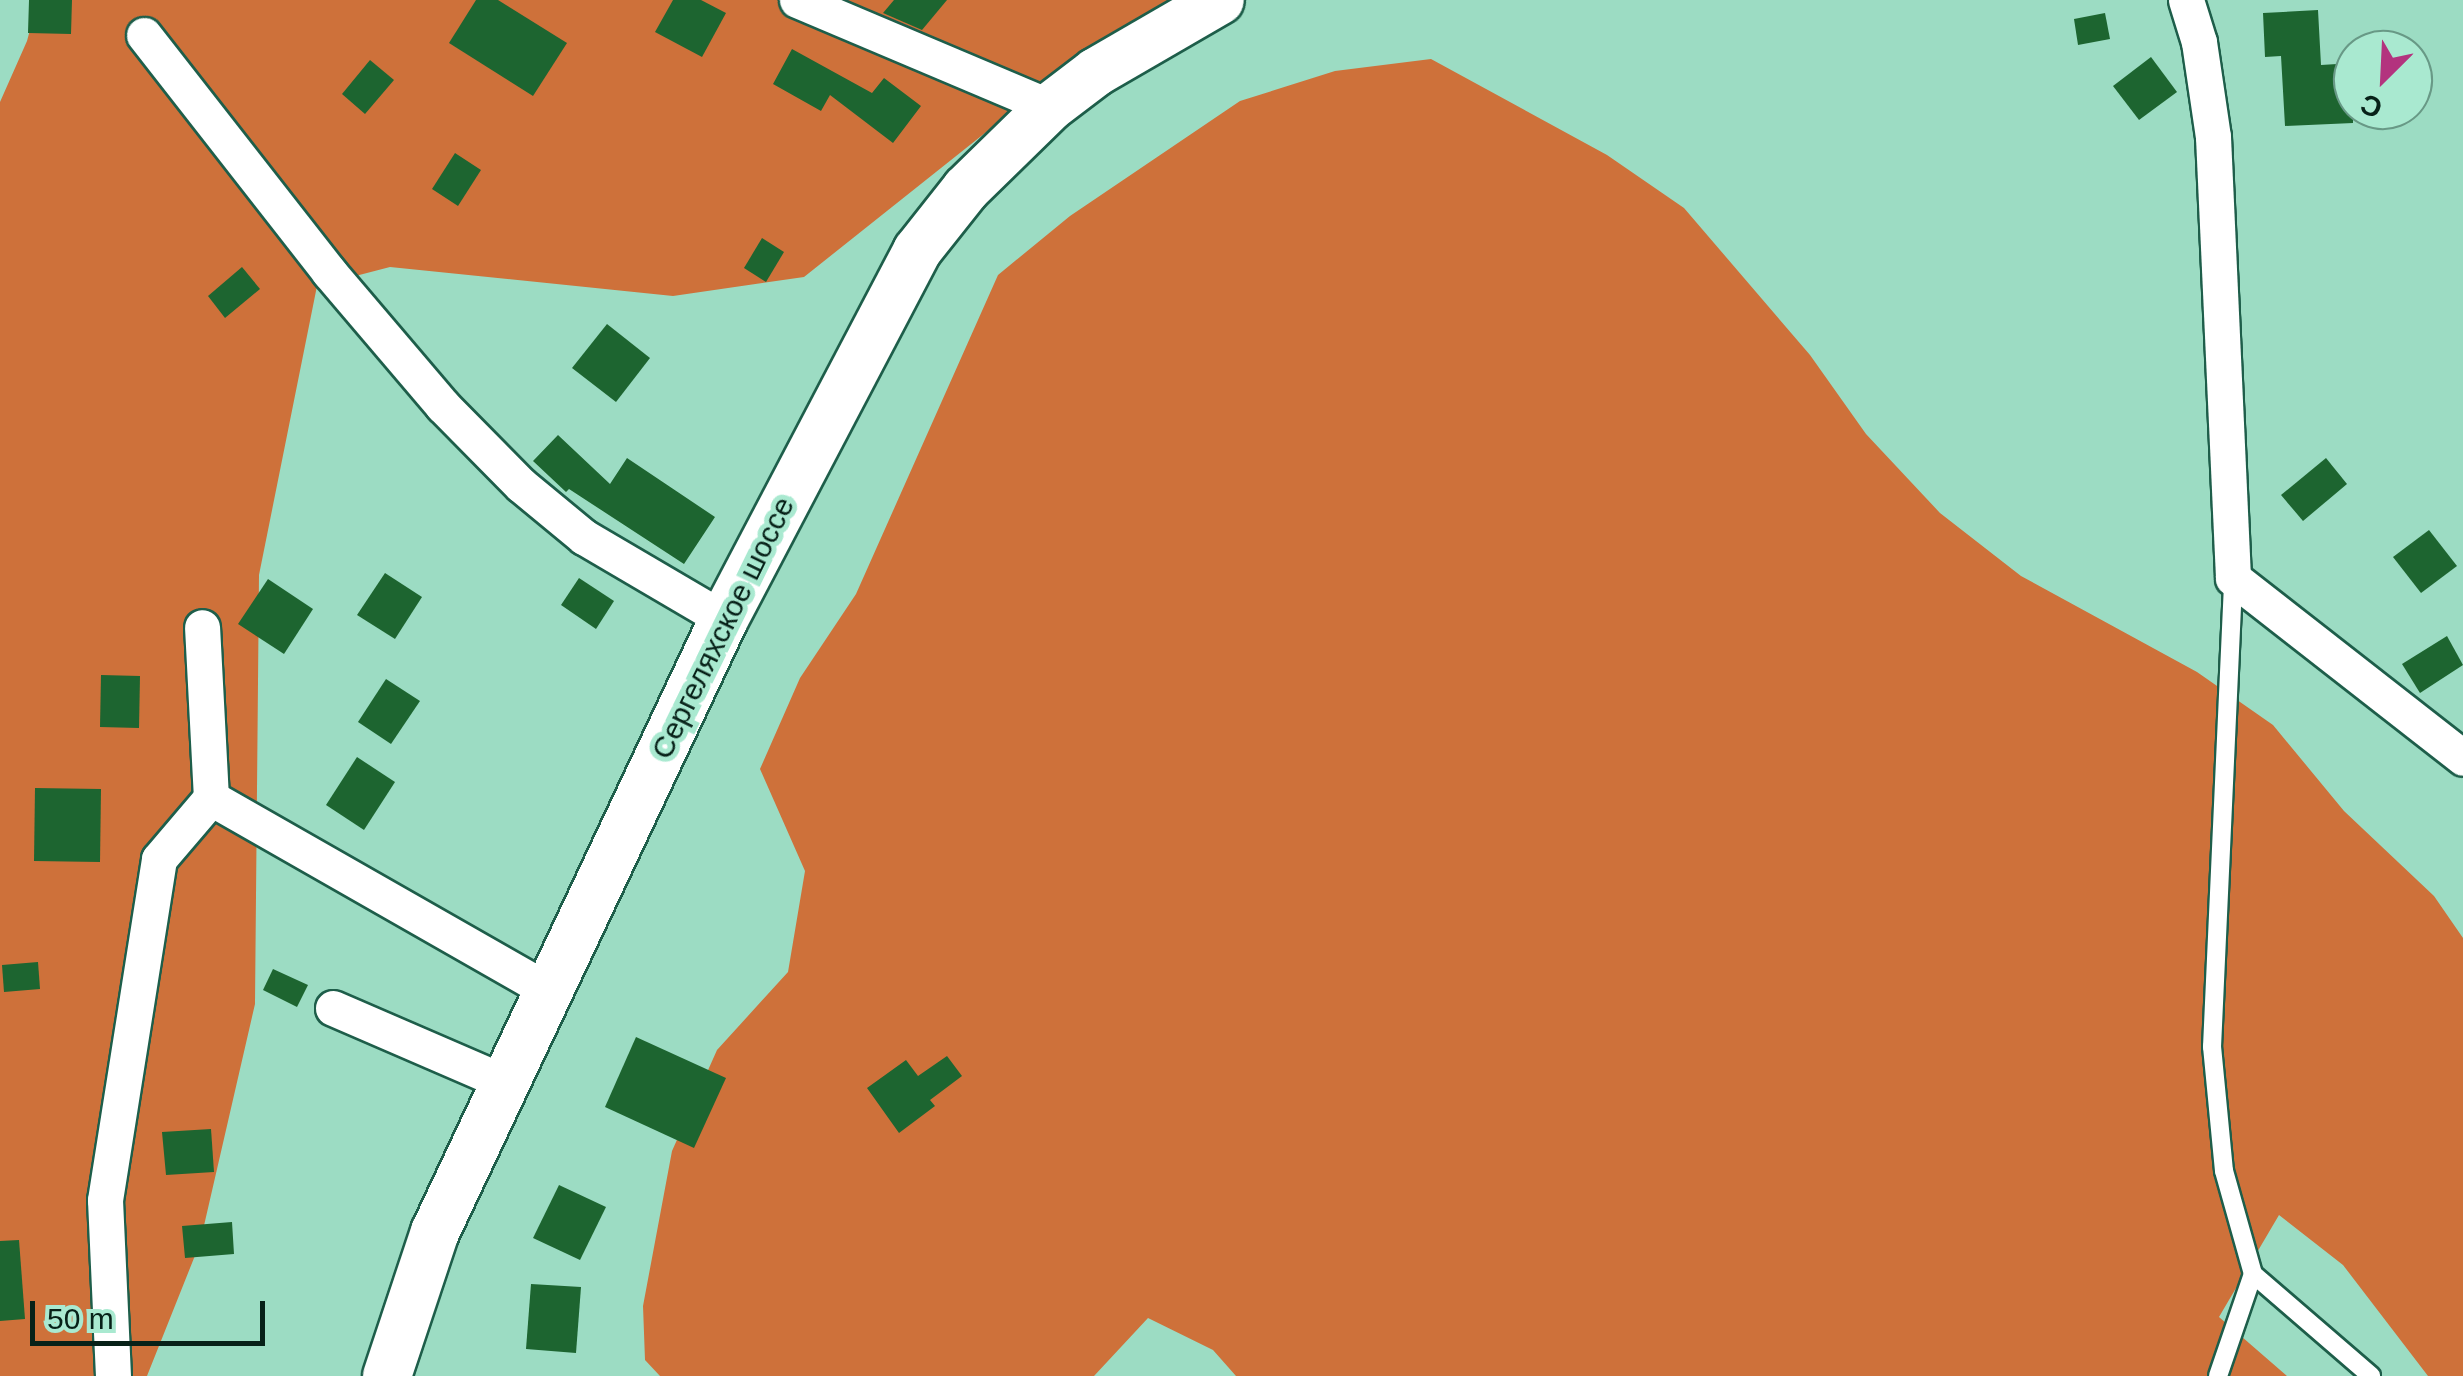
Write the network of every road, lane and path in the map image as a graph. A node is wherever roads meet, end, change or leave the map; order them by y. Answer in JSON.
{"nodes":[{"id":1,"x":796,"y":0,"type":"edge"},
{"id":2,"x":1220,"y":0,"type":"edge"},
{"id":3,"x":2186,"y":0,"type":"edge"},
{"id":4,"x":144,"y":35,"type":"dead end"},
{"id":5,"x":1050,"y":108,"type":"junction"},
{"id":6,"x":2233,"y":578,"type":"junction"},
{"id":7,"x":724,"y":618,"type":"junction"},
{"id":8,"x":202,"y":627,"type":"dead end"},
{"id":9,"x":2463,"y":758,"type":"edge"},
{"id":10,"x":212,"y":798,"type":"junction"},
{"id":11,"x":549,"y":991,"type":"junction"},
{"id":12,"x":333,"y":1008,"type":"dead end"},
{"id":13,"x":506,"y":1083,"type":"junction"},
{"id":14,"x":2253,"y":1274,"type":"junction"},
{"id":15,"x":113,"y":1376,"type":"edge"},
{"id":16,"x":386,"y":1376,"type":"edge"},
{"id":17,"x":2218,"y":1376,"type":"edge"},
{"id":18,"x":2371,"y":1376,"type":"edge"}],
"edges":[{"from":1,"to":5,"type":"street"},
{"from":2,"to":5,"type":"main road","name":"Сергеляхское шоссе"},
{"from":3,"to":6,"type":"street"},
{"from":4,"to":7,"type":"street"},
{"from":5,"to":7,"type":"main road","name":"Сергеляхское шоссе"},
{"from":6,"to":9,"type":"street"},
{"from":6,"to":14,"type":"lane"},
{"from":7,"to":11,"type":"main road","name":"Сергеляхское шоссе"},
{"from":8,"to":10,"type":"street"},
{"from":10,"to":11,"type":"street"},
{"from":10,"to":15,"type":"street"},
{"from":11,"to":13,"type":"main road","name":"Сергеляхское шоссе"},
{"from":12,"to":13,"type":"street"},
{"from":13,"to":16,"type":"main road","name":"Сергеляхское шоссе"},
{"from":14,"to":17,"type":"lane"},
{"from":14,"to":18,"type":"lane"}]}
